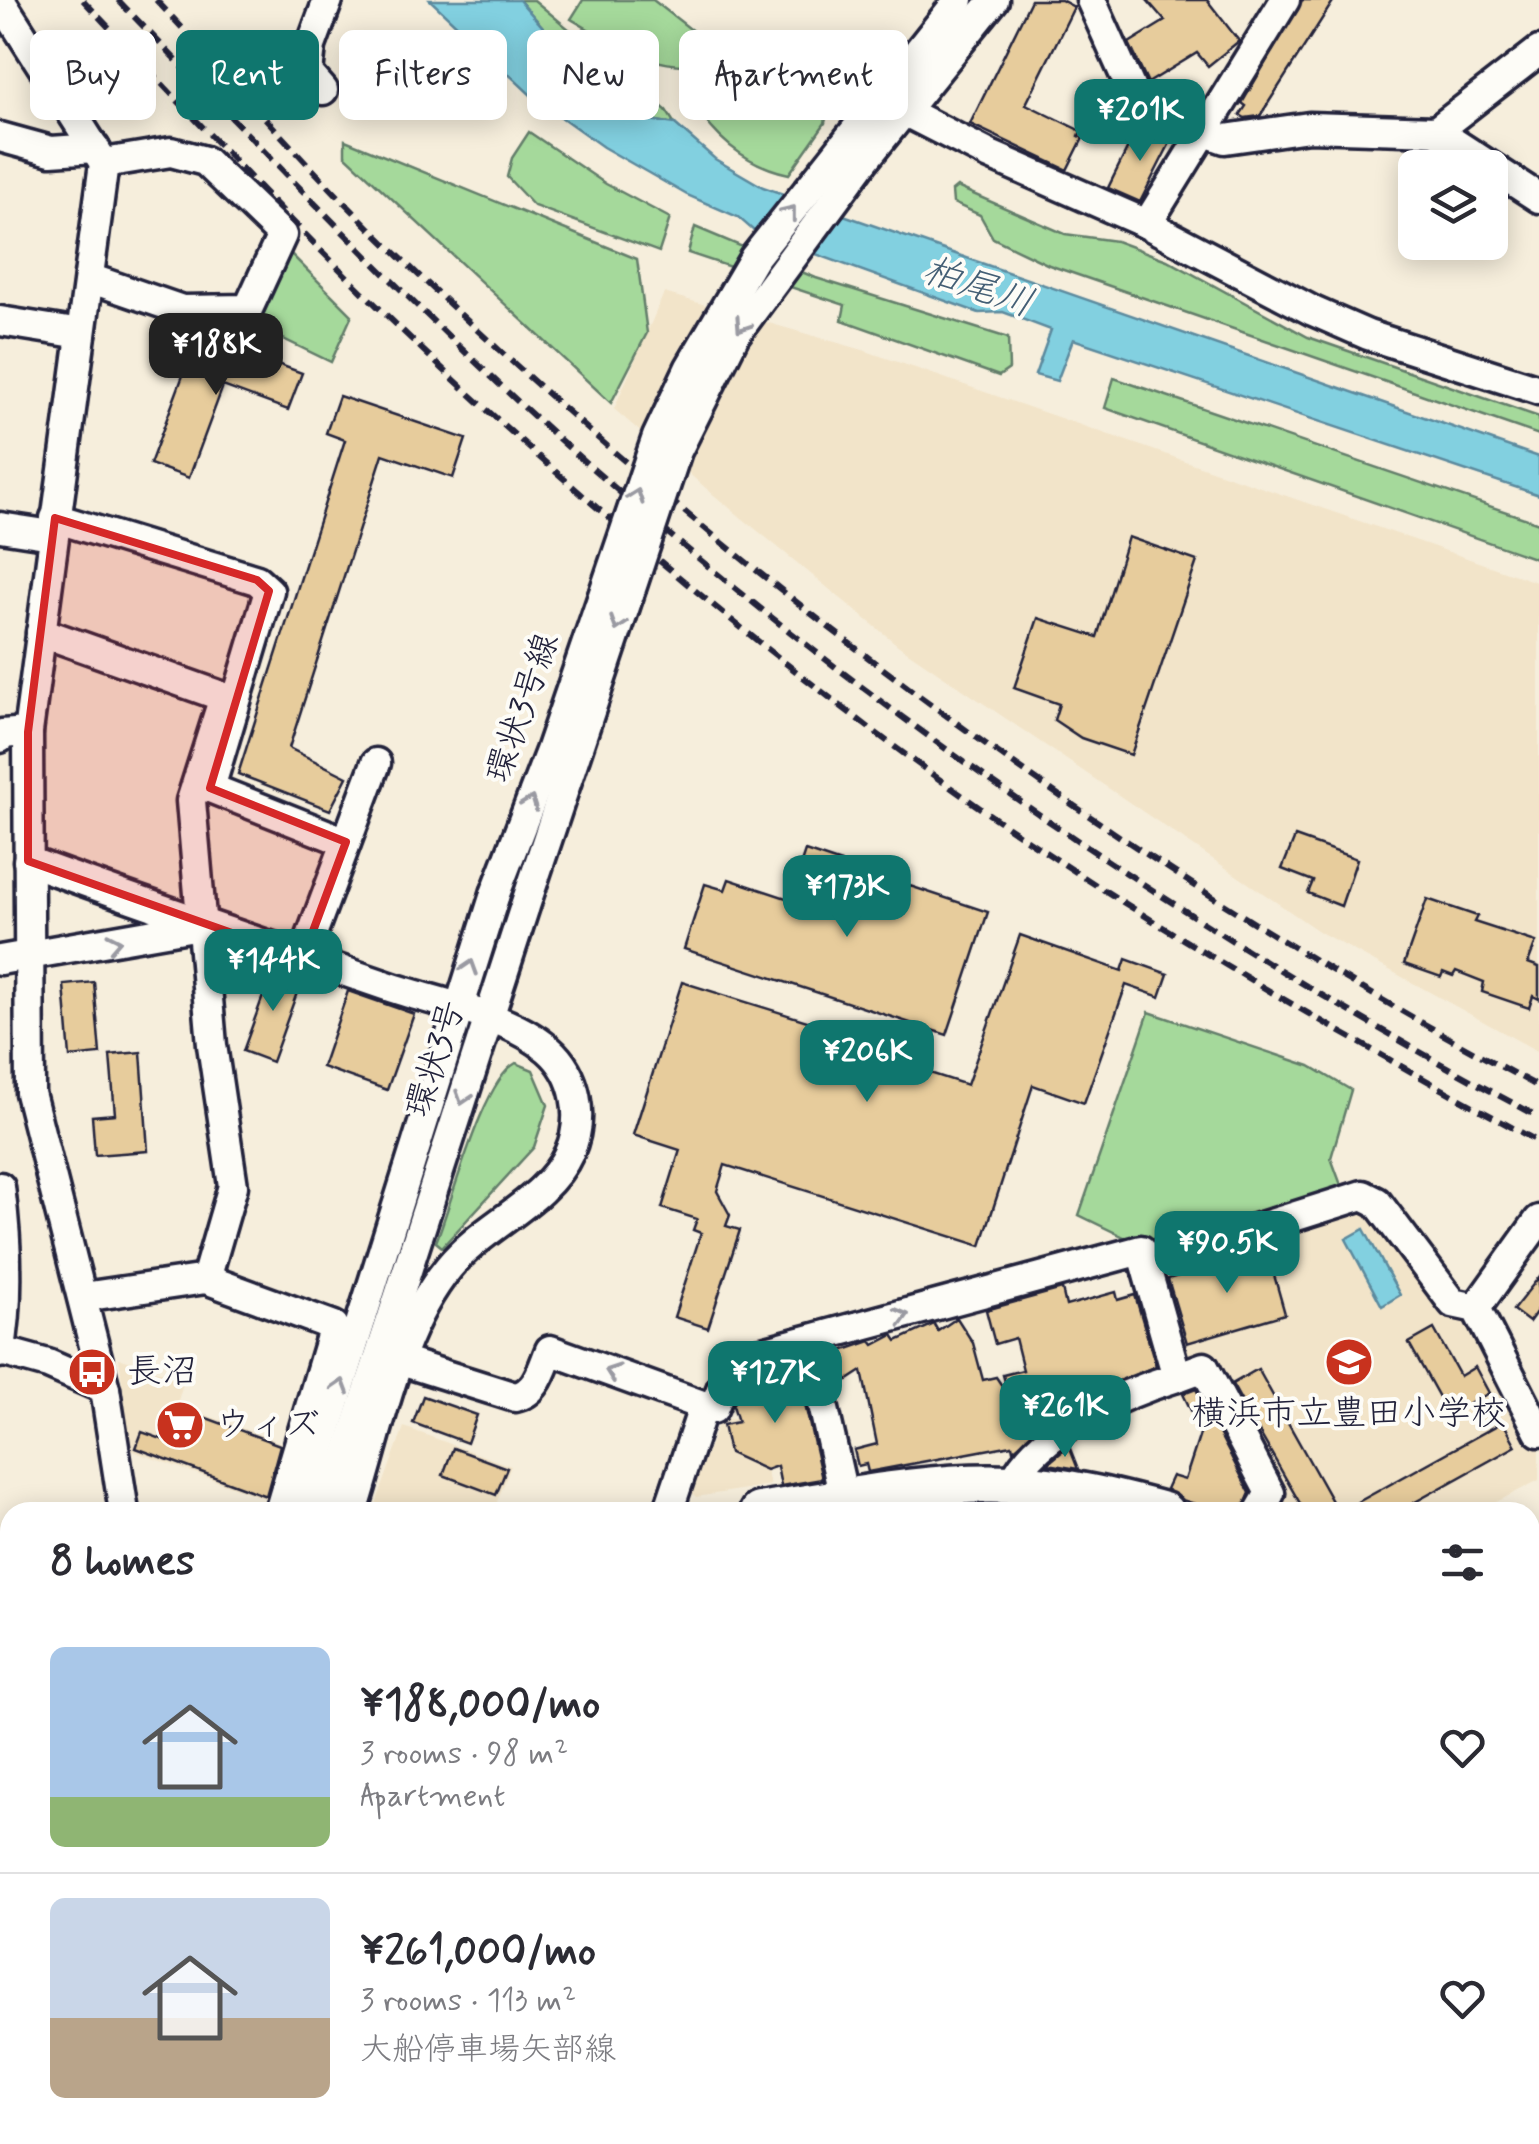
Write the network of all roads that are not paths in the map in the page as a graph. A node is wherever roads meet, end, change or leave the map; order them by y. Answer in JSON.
{"nodes":[{"id":1,"x":0,"y":0,"type":"edge"},
{"id":2,"x":328,"y":0,"type":"edge"},
{"id":3,"x":959,"y":0,"type":"edge"},
{"id":4,"x":994,"y":0,"type":"edge"},
{"id":5,"x":1091,"y":0,"type":"edge"},
{"id":6,"x":1285,"y":0,"type":"edge"},
{"id":7,"x":1539,"y":51,"type":"edge"},
{"id":8,"x":908,"y":63,"type":"edge"},
{"id":9,"x":323,"y":90,"type":"dead end"},
{"id":10,"x":908,"y":109,"type":"edge"},
{"id":11,"x":908,"y":113,"type":"edge"},
{"id":12,"x":869,"y":120,"type":"edge"},
{"id":13,"x":896,"y":120,"type":"edge"},
{"id":14,"x":1436,"y":131,"type":"junction"},
{"id":15,"x":1200,"y":132,"type":"junction"},
{"id":16,"x":0,"y":137,"type":"edge"},
{"id":17,"x":852,"y":155,"type":"junction"},
{"id":18,"x":100,"y":156,"type":"junction"},
{"id":19,"x":1539,"y":198,"type":"edge"},
{"id":20,"x":1147,"y":224,"type":"junction"},
{"id":21,"x":89,"y":278,"type":"junction"},
{"id":22,"x":0,"y":322,"type":"edge"},
{"id":23,"x":81,"y":334,"type":"junction"},
{"id":24,"x":1539,"y":390,"type":"edge"},
{"id":25,"x":54,"y":526,"type":"junction"},
{"id":26,"x":0,"y":528,"type":"edge"},
{"id":27,"x":40,"y":632,"type":"junction"},
{"id":28,"x":14,"y":735,"type":"edge"},
{"id":29,"x":376,"y":762,"type":"dead end"},
{"id":30,"x":346,"y":842,"type":"junction"},
{"id":31,"x":28,"y":861,"type":"junction"},
{"id":32,"x":525,"y":906,"type":"joint"},
{"id":33,"x":200,"y":925,"type":"junction"},
{"id":34,"x":28,"y":958,"type":"junction"},
{"id":35,"x":303,"y":958,"type":"junction"},
{"id":36,"x":0,"y":960,"type":"edge"},
{"id":37,"x":456,"y":1009,"type":"junction"},
{"id":38,"x":489,"y":1018,"type":"junction"},
{"id":39,"x":0,"y":1187,"type":"edge"},
{"id":40,"x":1539,"y":1220,"type":"edge"},
{"id":41,"x":1147,"y":1263,"type":"junction"},
{"id":42,"x":206,"y":1279,"type":"junction"},
{"id":43,"x":83,"y":1297,"type":"junction"},
{"id":44,"x":1476,"y":1308,"type":"junction"},
{"id":45,"x":809,"y":1342,"type":"junction"},
{"id":46,"x":0,"y":1352,"type":"edge"},
{"id":47,"x":402,"y":1362,"type":"junction"},
{"id":48,"x":1177,"y":1376,"type":"junction"},
{"id":49,"x":104,"y":1389,"type":"junction"},
{"id":50,"x":704,"y":1405,"type":"junction"},
{"id":51,"x":1539,"y":1432,"type":"edge"},
{"id":52,"x":1012,"y":1484,"type":"junction"},
{"id":53,"x":122,"y":1502,"type":"edge"},
{"id":54,"x":282,"y":1502,"type":"edge"},
{"id":55,"x":304,"y":1502,"type":"edge"},
{"id":56,"x":332,"y":1502,"type":"edge"},
{"id":57,"x":356,"y":1502,"type":"edge"},
{"id":58,"x":671,"y":1502,"type":"edge"},
{"id":59,"x":845,"y":1502,"type":"edge"},
{"id":60,"x":862,"y":1502,"type":"edge"},
{"id":61,"x":1126,"y":1502,"type":"edge"},
{"id":62,"x":1264,"y":1502,"type":"edge"}],
"edges":[{"from":1,"to":18,"type":"street"},
{"from":2,"to":9,"type":"street"},
{"from":3,"to":8,"type":"street","name":"環状3号線"},
{"from":4,"to":10,"type":"street","name":"環状3号線"},
{"from":5,"to":15,"type":"street"},
{"from":6,"to":15,"type":"street"},
{"from":7,"to":14,"type":"street"},
{"from":11,"to":20,"type":"street"},
{"from":12,"to":17,"type":"street","name":"環状3号線"},
{"from":13,"to":17,"type":"street","name":"環状3号線"},
{"from":14,"to":15,"type":"street"},
{"from":14,"to":19,"type":"street"},
{"from":15,"to":20,"type":"street"},
{"from":16,"to":18,"type":"street"},
{"from":17,"to":32,"type":"street","name":"環状3号線","one_way":true,"bridge":true},
{"from":37,"to":17,"type":"street","name":"環状3号線","one_way":true,"bridge":true},
{"from":18,"to":21,"type":"street"},
{"from":18,"to":21,"type":"street"},
{"from":20,"to":24,"type":"street"},
{"from":21,"to":23,"type":"street"},
{"from":22,"to":23,"type":"street"},
{"from":23,"to":25,"type":"street"},
{"from":25,"to":26,"type":"street"},
{"from":25,"to":27,"type":"street"},
{"from":25,"to":30,"type":"street"},
{"from":27,"to":28,"type":"street"},
{"from":27,"to":33,"type":"street"},
{"from":28,"to":31,"type":"street"},
{"from":29,"to":30,"type":"street"},
{"from":30,"to":35,"type":"street"},
{"from":31,"to":33,"type":"street"},
{"from":31,"to":34,"type":"street"},
{"from":32,"to":38,"type":"street","name":"環状3号"},
{"from":34,"to":33,"type":"street","one_way":true},
{"from":33,"to":35,"type":"street"},
{"from":33,"to":42,"type":"street"},
{"from":34,"to":36,"type":"street"},
{"from":34,"to":43,"type":"street"},
{"from":35,"to":37,"type":"street"},
{"from":37,"to":38,"type":"street"},
{"from":55,"to":37,"type":"street","name":"環状3号線","one_way":true},
{"from":38,"to":47,"type":"street"},
{"from":38,"to":56,"type":"street","name":"環状3号","one_way":true},
{"from":39,"to":46,"type":"street"},
{"from":40,"to":44,"type":"street"},
{"from":41,"to":44,"type":"street"},
{"from":45,"to":41,"type":"street","one_way":true},
{"from":41,"to":48,"type":"street"},
{"from":42,"to":43,"type":"street"},
{"from":42,"to":54,"type":"street"},
{"from":43,"to":49,"type":"street"},
{"from":44,"to":51,"type":"street"},
{"from":45,"to":50,"type":"street"},
{"from":45,"to":59,"type":"street"},
{"from":46,"to":49,"type":"street"},
{"from":50,"to":47,"type":"street","one_way":true},
{"from":47,"to":57,"type":"street"},
{"from":48,"to":52,"type":"street"},
{"from":48,"to":62,"type":"street"},
{"from":49,"to":53,"type":"street"},
{"from":50,"to":58,"type":"street"},
{"from":52,"to":60,"type":"main road"},
{"from":52,"to":61,"type":"main road"}]}
